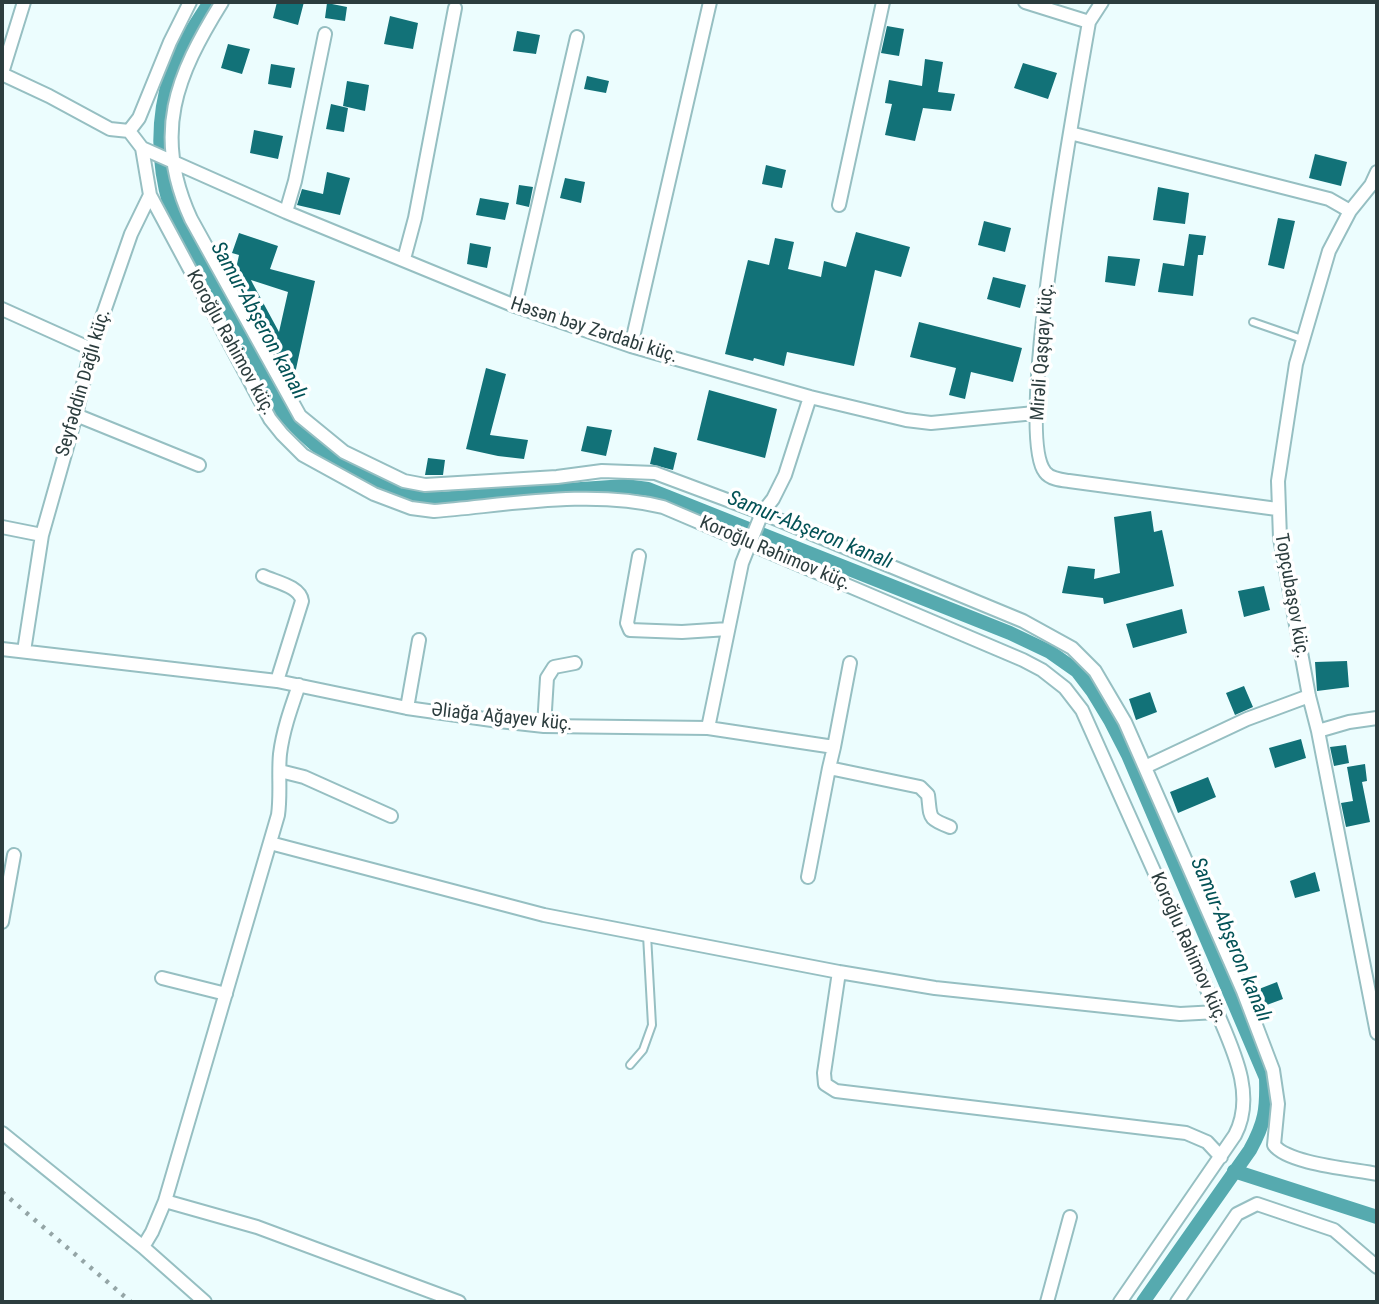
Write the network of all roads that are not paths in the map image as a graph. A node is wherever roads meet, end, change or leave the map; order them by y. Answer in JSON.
{"nodes":[{"id":1,"x":24,"y":2,"type":"edge"},
{"id":2,"x":190,"y":2,"type":"edge"},
{"id":3,"x":222,"y":2,"type":"edge"},
{"id":4,"x":710,"y":2,"type":"edge"},
{"id":5,"x":883,"y":2,"type":"edge"},
{"id":6,"x":1025,"y":2,"type":"edge"},
{"id":7,"x":1102,"y":2,"type":"edge"},
{"id":8,"x":455,"y":8,"type":"dead end"},
{"id":9,"x":1089,"y":22,"type":"junction"},
{"id":10,"x":325,"y":34,"type":"dead end"},
{"id":11,"x":577,"y":37,"type":"dead end"},
{"id":12,"x":2,"y":74,"type":"edge"},
{"id":13,"x":129,"y":131,"type":"junction"},
{"id":14,"x":1070,"y":134,"type":"junction"},
{"id":15,"x":142,"y":148,"type":"junction"},
{"id":16,"x":173,"y":161,"type":"junction"},
{"id":17,"x":1377,"y":172,"type":"edge"},
{"id":18,"x":150,"y":195,"type":"junction"},
{"id":19,"x":839,"y":205,"type":"dead end"},
{"id":20,"x":1350,"y":211,"type":"junction"},
{"id":21,"x":285,"y":212,"type":"junction"},
{"id":22,"x":404,"y":259,"type":"junction"},
{"id":23,"x":515,"y":306,"type":"junction"},
{"id":24,"x":2,"y":309,"type":"edge"},
{"id":25,"x":1253,"y":322,"type":"dead end"},
{"id":26,"x":1302,"y":339,"type":"junction"},
{"id":27,"x":631,"y":346,"type":"junction"},
{"id":28,"x":91,"y":349,"type":"junction"},
{"id":29,"x":810,"y":397,"type":"junction"},
{"id":30,"x":1035,"y":413,"type":"junction"},
{"id":31,"x":76,"y":415,"type":"junction"},
{"id":32,"x":198,"y":465,"type":"dead end"},
{"id":33,"x":1277,"y":509,"type":"junction"},
{"id":34,"x":762,"y":513,"type":"junction"},
{"id":35,"x":2,"y":527,"type":"edge"},
{"id":36,"x":42,"y":535,"type":"junction"},
{"id":37,"x":750,"y":542,"type":"junction"},
{"id":38,"x":639,"y":556,"type":"dead end"},
{"id":39,"x":263,"y":576,"type":"dead end"},
{"id":40,"x":728,"y":629,"type":"junction"},
{"id":41,"x":419,"y":640,"type":"dead end"},
{"id":42,"x":2,"y":649,"type":"edge"},
{"id":43,"x":24,"y":651,"type":"junction"},
{"id":44,"x":575,"y":663,"type":"dead end"},
{"id":45,"x":850,"y":663,"type":"dead end"},
{"id":46,"x":277,"y":681,"type":"junction"},
{"id":47,"x":299,"y":685,"type":"junction"},
{"id":48,"x":1310,"y":696,"type":"junction"},
{"id":49,"x":407,"y":708,"type":"junction"},
{"id":50,"x":1377,"y":718,"type":"edge"},
{"id":51,"x":544,"y":726,"type":"junction"},
{"id":52,"x":708,"y":728,"type":"junction"},
{"id":53,"x":1318,"y":731,"type":"junction"},
{"id":54,"x":834,"y":747,"type":"junction"},
{"id":55,"x":1145,"y":767,"type":"junction"},
{"id":56,"x":830,"y":768,"type":"junction"},
{"id":57,"x":280,"y":771,"type":"junction"},
{"id":58,"x":391,"y":816,"type":"dead end"},
{"id":59,"x":950,"y":827,"type":"dead end"},
{"id":60,"x":270,"y":843,"type":"junction"},
{"id":61,"x":14,"y":855,"type":"dead end"},
{"id":62,"x":808,"y":877,"type":"dead end"},
{"id":63,"x":3,"y":906,"type":"edge"},
{"id":64,"x":2,"y":922,"type":"edge"},
{"id":65,"x":647,"y":934,"type":"junction"},
{"id":66,"x":839,"y":972,"type":"junction"},
{"id":67,"x":162,"y":978,"type":"dead end"},
{"id":68,"x":226,"y":994,"type":"junction"},
{"id":69,"x":1217,"y":1012,"type":"junction"},
{"id":70,"x":1377,"y":1033,"type":"edge"},
{"id":71,"x":629,"y":1065,"type":"dead end"},
{"id":72,"x":2,"y":1133,"type":"edge"},
{"id":73,"x":1221,"y":1157,"type":"junction"},
{"id":74,"x":1377,"y":1174,"type":"edge"},
{"id":75,"x":165,"y":1201,"type":"junction"},
{"id":76,"x":1070,"y":1217,"type":"dead end"},
{"id":77,"x":143,"y":1247,"type":"junction"},
{"id":78,"x":1377,"y":1267,"type":"edge"},
{"id":79,"x":205,"y":1302,"type":"edge"},
{"id":80,"x":459,"y":1302,"type":"edge"},
{"id":81,"x":1047,"y":1302,"type":"edge"},
{"id":82,"x":1120,"y":1302,"type":"edge"},
{"id":83,"x":1177,"y":1302,"type":"edge"}],
"edges":[{"from":1,"to":12,"type":"street"},
{"from":2,"to":13,"type":"street"},
{"from":3,"to":16,"type":"street","name":"Koroğlu Rəhimov küç."},
{"from":4,"to":27,"type":"street"},
{"from":5,"to":19,"type":"street"},
{"from":6,"to":9,"type":"street"},
{"from":7,"to":9,"type":"street","name":"Mirəli Qaşqay küç."},
{"from":8,"to":22,"type":"street"},
{"from":9,"to":14,"type":"street","name":"Mirəli Qaşqay küç."},
{"from":10,"to":21,"type":"street"},
{"from":11,"to":23,"type":"street"},
{"from":12,"to":13,"type":"street"},
{"from":13,"to":15,"type":"street","name":"Koroğlu Rəhimov küç."},
{"from":14,"to":20,"type":"street"},
{"from":14,"to":30,"type":"street","name":"Mirəli Qaşqay küç."},
{"from":15,"to":16,"type":"street","name":"Həsən bəy Zərdabi küç."},
{"from":15,"to":18,"type":"street","name":"Koroğlu Rəhimov küç."},
{"from":16,"to":21,"type":"street","name":"Həsən bəy Zərdabi küç."},
{"from":16,"to":34,"type":"street","name":"Koroğlu Rəhimov küç."},
{"from":17,"to":20,"type":"street","name":"Topçubaşov küç."},
{"from":18,"to":28,"type":"street","name":"Seyfəddin Dağlı küç."},
{"from":18,"to":37,"type":"street","name":"Koroğlu Rəhimov küç."},
{"from":20,"to":26,"type":"street","name":"Topçubaşov küç."},
{"from":21,"to":22,"type":"street","name":"Həsən bəy Zərdabi küç."},
{"from":22,"to":23,"type":"street","name":"Həsən bəy Zərdabi küç."},
{"from":23,"to":27,"type":"street","name":"Həsən bəy Zərdabi küç."},
{"from":24,"to":28,"type":"street"},
{"from":25,"to":26,"type":"lane"},
{"from":26,"to":33,"type":"street","name":"Topçubaşov küç."},
{"from":27,"to":29,"type":"street","name":"Həsən bəy Zərdabi küç."},
{"from":28,"to":31,"type":"street","name":"Seyfəddin Dağlı küç."},
{"from":29,"to":30,"type":"street","name":"Həsən bəy Zərdabi küç."},
{"from":29,"to":34,"type":"street"},
{"from":30,"to":33,"type":"street","name":"Mirəli Qaşqay küç."},
{"from":31,"to":32,"type":"street"},
{"from":31,"to":36,"type":"street","name":"Seyfəddin Dağlı küç."},
{"from":33,"to":48,"type":"street","name":"Topçubaşov küç."},
{"from":34,"to":37,"type":"street"},
{"from":34,"to":55,"type":"street","name":"Koroğlu Rəhimov küç."},
{"from":35,"to":36,"type":"street"},
{"from":36,"to":43,"type":"street","name":"Seyfəddin Dağlı küç."},
{"from":37,"to":40,"type":"street"},
{"from":37,"to":69,"type":"street","name":"Koroğlu Rəhimov küç."},
{"from":38,"to":40,"type":"street"},
{"from":39,"to":46,"type":"street"},
{"from":40,"to":52,"type":"street"},
{"from":41,"to":49,"type":"street"},
{"from":42,"to":43,"type":"street","name":"Əliağa Ağayev küç."},
{"from":43,"to":46,"type":"street","name":"Əliağa Ağayev küç."},
{"from":44,"to":51,"type":"street"},
{"from":45,"to":54,"type":"street"},
{"from":46,"to":47,"type":"street","name":"Əliağa Ağayev küç."},
{"from":47,"to":49,"type":"street","name":"Əliağa Ağayev küç."},
{"from":47,"to":57,"type":"street"},
{"from":48,"to":53,"type":"street","name":"Topçubaşov küç."},
{"from":48,"to":55,"type":"street"},
{"from":49,"to":51,"type":"street","name":"Əliağa Ağayev küç."},
{"from":50,"to":53,"type":"street"},
{"from":51,"to":52,"type":"street","name":"Əliağa Ağayev küç."},
{"from":52,"to":54,"type":"street","name":"Əliağa Ağayev küç."},
{"from":53,"to":70,"type":"street","name":"Topçubaşov küç."},
{"from":54,"to":56,"type":"street"},
{"from":55,"to":74,"type":"street","name":"Koroğlu Rəhimov küç."},
{"from":56,"to":59,"type":"street"},
{"from":56,"to":62,"type":"street"},
{"from":57,"to":58,"type":"street"},
{"from":57,"to":60,"type":"street"},
{"from":60,"to":65,"type":"street"},
{"from":60,"to":68,"type":"street"},
{"from":61,"to":63,"type":"street"},
{"from":63,"to":64,"type":"street"},
{"from":65,"to":66,"type":"street"},
{"from":65,"to":71,"type":"lane"},
{"from":66,"to":69,"type":"street"},
{"from":66,"to":73,"type":"street"},
{"from":67,"to":68,"type":"street"},
{"from":68,"to":75,"type":"street"},
{"from":69,"to":73,"type":"street","name":"Koroğlu Rəhimov küç."},
{"from":72,"to":77,"type":"street"},
{"from":73,"to":82,"type":"street","name":"Koroğlu Rəhimov küç."},
{"from":75,"to":77,"type":"street"},
{"from":75,"to":80,"type":"street"},
{"from":76,"to":81,"type":"street"},
{"from":77,"to":79,"type":"street"},
{"from":78,"to":83,"type":"street"}]}
